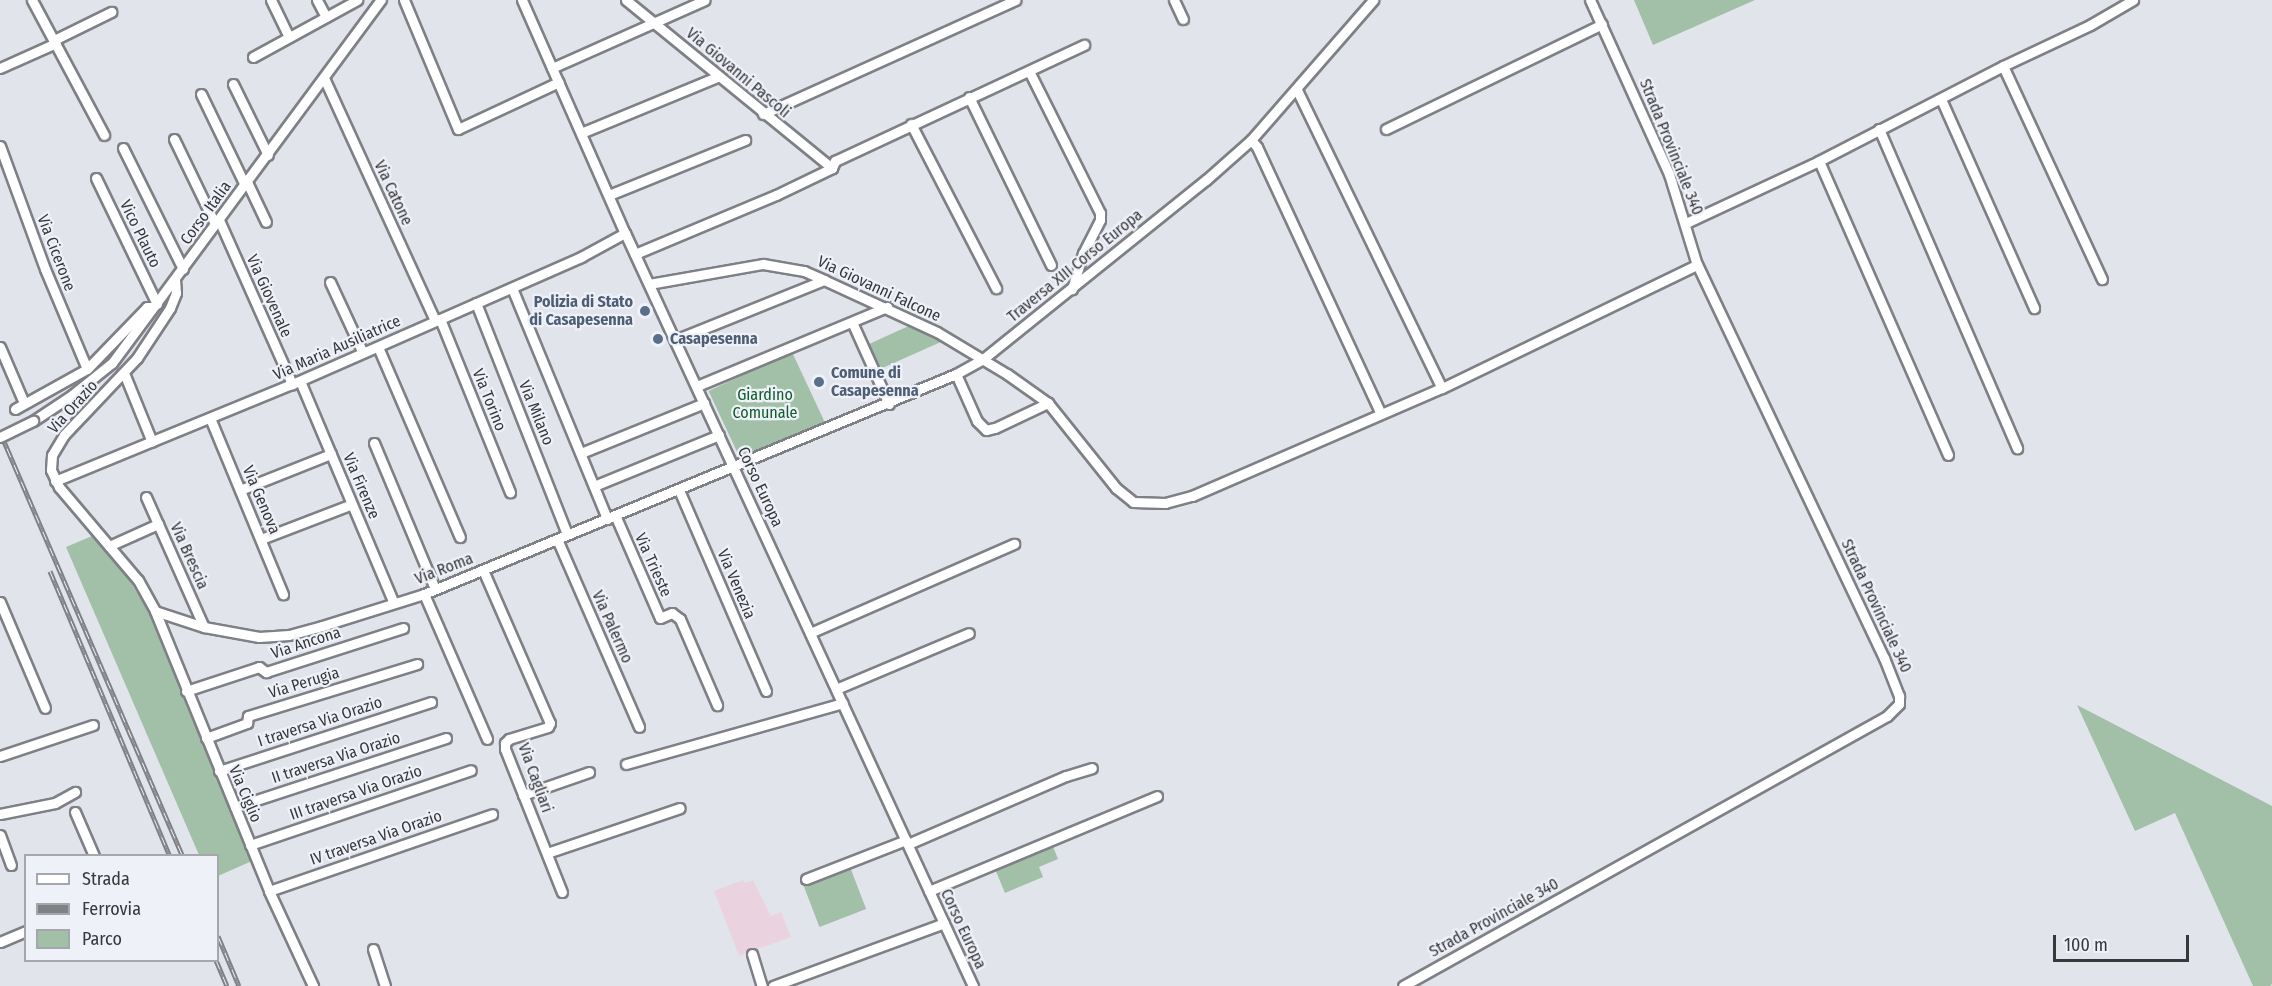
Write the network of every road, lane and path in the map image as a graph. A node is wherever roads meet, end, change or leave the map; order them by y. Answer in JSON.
{"nodes":[{"id":1,"x":33,"y":0,"type":"edge"},
{"id":2,"x":271,"y":0,"type":"edge"},
{"id":3,"x":317,"y":0,"type":"edge"},
{"id":4,"x":357,"y":0,"type":"edge"},
{"id":5,"x":380,"y":0,"type":"edge"},
{"id":6,"x":404,"y":0,"type":"edge"},
{"id":7,"x":522,"y":0,"type":"edge"},
{"id":8,"x":626,"y":0,"type":"edge"},
{"id":9,"x":705,"y":0,"type":"edge"},
{"id":10,"x":1016,"y":0,"type":"edge"},
{"id":11,"x":1174,"y":0,"type":"edge"},
{"id":12,"x":1373,"y":0,"type":"edge"},
{"id":13,"x":1590,"y":0,"type":"edge"},
{"id":14,"x":2133,"y":0,"type":"edge"},
{"id":15,"x":111,"y":12,"type":"dead end"},
{"id":16,"x":326,"y":17,"type":"junction"},
{"id":17,"x":1183,"y":19,"type":"dead end"},
{"id":18,"x":654,"y":23,"type":"junction"},
{"id":19,"x":1602,"y":24,"type":"junction"},
{"id":20,"x":289,"y":37,"type":"junction"},
{"id":21,"x":55,"y":41,"type":"junction"},
{"id":22,"x":1084,"y":45,"type":"dead end"},
{"id":23,"x":253,"y":57,"type":"dead end"},
{"id":24,"x":2003,"y":66,"type":"junction"},
{"id":25,"x":0,"y":68,"type":"edge"},
{"id":26,"x":552,"y":68,"type":"junction"},
{"id":27,"x":1029,"y":71,"type":"junction"},
{"id":28,"x":719,"y":76,"type":"junction"},
{"id":29,"x":324,"y":78,"type":"junction"},
{"id":30,"x":559,"y":82,"type":"junction"},
{"id":31,"x":233,"y":84,"type":"dead end"},
{"id":32,"x":1297,"y":90,"type":"junction"},
{"id":33,"x":201,"y":94,"type":"dead end"},
{"id":34,"x":969,"y":97,"type":"junction"},
{"id":35,"x":1941,"y":99,"type":"junction"},
{"id":36,"x":763,"y":114,"type":"junction"},
{"id":37,"x":911,"y":124,"type":"junction"},
{"id":38,"x":1386,"y":129,"type":"dead end"},
{"id":39,"x":1879,"y":129,"type":"junction"},
{"id":40,"x":581,"y":134,"type":"junction"},
{"id":41,"x":104,"y":135,"type":"dead end"},
{"id":42,"x":174,"y":139,"type":"dead end"},
{"id":43,"x":745,"y":140,"type":"dead end"},
{"id":44,"x":1251,"y":140,"type":"junction"},
{"id":45,"x":0,"y":147,"type":"edge"},
{"id":46,"x":123,"y":148,"type":"dead end"},
{"id":47,"x":268,"y":155,"type":"junction"},
{"id":48,"x":1819,"y":161,"type":"junction"},
{"id":49,"x":832,"y":168,"type":"junction"},
{"id":50,"x":96,"y":178,"type":"dead end"},
{"id":51,"x":246,"y":183,"type":"junction"},
{"id":52,"x":609,"y":195,"type":"junction"},
{"id":53,"x":217,"y":222,"type":"junction"},
{"id":54,"x":266,"y":222,"type":"dead end"},
{"id":55,"x":1686,"y":223,"type":"junction"},
{"id":56,"x":625,"y":233,"type":"junction"},
{"id":57,"x":635,"y":254,"type":"junction"},
{"id":58,"x":1051,"y":265,"type":"dead end"},
{"id":59,"x":1697,"y":265,"type":"junction"},
{"id":60,"x":183,"y":269,"type":"junction"},
{"id":61,"x":175,"y":279,"type":"junction"},
{"id":62,"x":2102,"y":279,"type":"dead end"},
{"id":63,"x":824,"y":280,"type":"junction"},
{"id":64,"x":330,"y":282,"type":"dead end"},
{"id":65,"x":649,"y":284,"type":"junction"},
{"id":66,"x":512,"y":288,"type":"junction"},
{"id":67,"x":996,"y":288,"type":"dead end"},
{"id":68,"x":1072,"y":289,"type":"junction"},
{"id":69,"x":476,"y":303,"type":"junction"},
{"id":70,"x":156,"y":305,"type":"junction"},
{"id":71,"x":887,"y":307,"type":"junction"},
{"id":72,"x":2034,"y":308,"type":"dead end"},
{"id":73,"x":438,"y":320,"type":"junction"},
{"id":74,"x":852,"y":322,"type":"junction"},
{"id":75,"x":675,"y":340,"type":"junction"},
{"id":76,"x":378,"y":346,"type":"junction"},
{"id":77,"x":0,"y":347,"type":"edge"},
{"id":78,"x":363,"y":353,"type":"junction"},
{"id":79,"x":983,"y":359,"type":"junction"},
{"id":80,"x":87,"y":369,"type":"junction"},
{"id":81,"x":124,"y":373,"type":"junction"},
{"id":82,"x":956,"y":374,"type":"junction"},
{"id":83,"x":296,"y":383,"type":"junction"},
{"id":84,"x":697,"y":387,"type":"junction"},
{"id":85,"x":1442,"y":388,"type":"junction"},
{"id":86,"x":24,"y":403,"type":"junction"},
{"id":87,"x":704,"y":403,"type":"junction"},
{"id":88,"x":1048,"y":403,"type":"junction"},
{"id":89,"x":889,"y":404,"type":"junction"},
{"id":90,"x":15,"y":409,"type":"dead end"},
{"id":91,"x":1381,"y":414,"type":"junction"},
{"id":92,"x":210,"y":418,"type":"junction"},
{"id":93,"x":719,"y":435,"type":"junction"},
{"id":94,"x":0,"y":437,"type":"edge"},
{"id":95,"x":152,"y":442,"type":"junction"},
{"id":96,"x":374,"y":443,"type":"dead end"},
{"id":97,"x":2017,"y":448,"type":"dead end"},
{"id":98,"x":581,"y":453,"type":"junction"},
{"id":99,"x":331,"y":454,"type":"junction"},
{"id":100,"x":1948,"y":455,"type":"dead end"},
{"id":101,"x":734,"y":468,"type":"junction"},
{"id":102,"x":56,"y":482,"type":"junction"},
{"id":103,"x":594,"y":486,"type":"junction"},
{"id":104,"x":240,"y":490,"type":"junction"},
{"id":105,"x":679,"y":490,"type":"junction"},
{"id":106,"x":510,"y":492,"type":"dead end"},
{"id":107,"x":147,"y":497,"type":"dead end"},
{"id":108,"x":352,"y":504,"type":"junction"},
{"id":109,"x":611,"y":517,"type":"junction"},
{"id":110,"x":158,"y":524,"type":"junction"},
{"id":111,"x":567,"y":534,"type":"junction"},
{"id":112,"x":460,"y":537,"type":"dead end"},
{"id":113,"x":261,"y":539,"type":"junction"},
{"id":114,"x":556,"y":539,"type":"junction"},
{"id":115,"x":1014,"y":544,"type":"dead end"},
{"id":116,"x":109,"y":546,"type":"junction"},
{"id":117,"x":483,"y":570,"type":"junction"},
{"id":118,"x":435,"y":589,"type":"junction"},
{"id":119,"x":284,"y":594,"type":"dead end"},
{"id":120,"x":424,"y":594,"type":"junction"},
{"id":121,"x":0,"y":602,"type":"edge"},
{"id":122,"x":394,"y":603,"type":"junction"},
{"id":123,"x":155,"y":611,"type":"junction"},
{"id":124,"x":204,"y":627,"type":"junction"},
{"id":125,"x":403,"y":627,"type":"dead end"},
{"id":126,"x":810,"y":633,"type":"junction"},
{"id":127,"x":969,"y":633,"type":"dead end"},
{"id":128,"x":417,"y":664,"type":"dead end"},
{"id":129,"x":836,"y":689,"type":"junction"},
{"id":130,"x":766,"y":690,"type":"dead end"},
{"id":131,"x":186,"y":691,"type":"junction"},
{"id":132,"x":430,"y":702,"type":"dead end"},
{"id":133,"x":843,"y":703,"type":"junction"},
{"id":134,"x":717,"y":705,"type":"dead end"},
{"id":135,"x":45,"y":708,"type":"dead end"},
{"id":136,"x":93,"y":724,"type":"dead end"},
{"id":137,"x":639,"y":727,"type":"dead end"},
{"id":138,"x":206,"y":738,"type":"junction"},
{"id":139,"x":446,"y":738,"type":"dead end"},
{"id":140,"x":487,"y":739,"type":"dead end"},
{"id":141,"x":0,"y":756,"type":"edge"},
{"id":142,"x":626,"y":764,"type":"dead end"},
{"id":143,"x":1092,"y":768,"type":"dead end"},
{"id":144,"x":471,"y":770,"type":"dead end"},
{"id":145,"x":219,"y":771,"type":"junction"},
{"id":146,"x":589,"y":772,"type":"dead end"},
{"id":147,"x":75,"y":792,"type":"dead end"},
{"id":148,"x":523,"y":795,"type":"junction"},
{"id":149,"x":1157,"y":796,"type":"dead end"},
{"id":150,"x":234,"y":807,"type":"junction"},
{"id":151,"x":680,"y":808,"type":"dead end"},
{"id":152,"x":75,"y":812,"type":"dead end"},
{"id":153,"x":0,"y":813,"type":"edge"},
{"id":154,"x":492,"y":814,"type":"dead end"},
{"id":155,"x":0,"y":835,"type":"edge"},
{"id":156,"x":907,"y":842,"type":"junction"},
{"id":157,"x":250,"y":845,"type":"junction"},
{"id":158,"x":547,"y":853,"type":"junction"},
{"id":159,"x":94,"y":854,"type":"edge"},
{"id":160,"x":11,"y":866,"type":"dead end"},
{"id":161,"x":806,"y":879,"type":"dead end"},
{"id":162,"x":269,"y":891,"type":"junction"},
{"id":163,"x":929,"y":891,"type":"junction"},
{"id":164,"x":562,"y":892,"type":"dead end"},
{"id":165,"x":944,"y":923,"type":"junction"},
{"id":166,"x":24,"y":932,"type":"edge"},
{"id":167,"x":0,"y":942,"type":"edge"},
{"id":168,"x":373,"y":949,"type":"dead end"},
{"id":169,"x":752,"y":954,"type":"dead end"},
{"id":170,"x":313,"y":986,"type":"edge"},
{"id":171,"x":385,"y":986,"type":"edge"},
{"id":172,"x":762,"y":986,"type":"edge"},
{"id":173,"x":773,"y":986,"type":"edge"},
{"id":174,"x":973,"y":986,"type":"edge"},
{"id":175,"x":1403,"y":986,"type":"edge"}],
"edges":[{"from":1,"to":21,"type":"street"},
{"from":2,"to":20,"type":"street"},
{"from":3,"to":16,"type":"street"},
{"from":4,"to":16,"type":"street"},
{"from":5,"to":29,"type":"street","name":"Corso Italia"},
{"from":6,"to":30,"type":"street"},
{"from":7,"to":26,"type":"street","name":"Corso Europa"},
{"from":8,"to":18,"type":"street","name":"Via Giovanni Pascoli"},
{"from":9,"to":18,"type":"street"},
{"from":10,"to":36,"type":"street"},
{"from":11,"to":17,"type":"street"},
{"from":12,"to":32,"type":"street","name":"Traversa XIII Corso Europa"},
{"from":13,"to":19,"type":"street","name":"Strada Provinciale 340"},
{"from":14,"to":24,"type":"street"},
{"from":15,"to":21,"type":"street"},
{"from":16,"to":20,"type":"street"},
{"from":18,"to":26,"type":"street"},
{"from":18,"to":28,"type":"street","name":"Via Giovanni Pascoli"},
{"from":19,"to":38,"type":"street"},
{"from":19,"to":55,"type":"street","name":"Strada Provinciale 340"},
{"from":20,"to":23,"type":"street"},
{"from":21,"to":25,"type":"street"},
{"from":21,"to":41,"type":"street"},
{"from":22,"to":27,"type":"street"},
{"from":24,"to":35,"type":"street"},
{"from":24,"to":62,"type":"street"},
{"from":26,"to":30,"type":"street","name":"Corso Europa"},
{"from":27,"to":34,"type":"street"},
{"from":27,"to":68,"type":"street"},
{"from":28,"to":36,"type":"street","name":"Via Giovanni Pascoli"},
{"from":28,"to":40,"type":"street"},
{"from":29,"to":47,"type":"street","name":"Corso Italia"},
{"from":29,"to":73,"type":"street","name":"Via Catone"},
{"from":30,"to":40,"type":"street","name":"Corso Europa"},
{"from":31,"to":47,"type":"street"},
{"from":32,"to":44,"type":"street","name":"Traversa XIII Corso Europa"},
{"from":32,"to":85,"type":"street"},
{"from":33,"to":51,"type":"street"},
{"from":34,"to":37,"type":"street"},
{"from":34,"to":58,"type":"street"},
{"from":35,"to":39,"type":"street"},
{"from":35,"to":72,"type":"street"},
{"from":36,"to":49,"type":"street","name":"Via Giovanni Pascoli"},
{"from":37,"to":49,"type":"street"},
{"from":37,"to":67,"type":"street"},
{"from":39,"to":48,"type":"street"},
{"from":39,"to":97,"type":"street"},
{"from":40,"to":52,"type":"street","name":"Corso Europa"},
{"from":42,"to":53,"type":"street","name":"Via Giovenale"},
{"from":43,"to":52,"type":"street"},
{"from":44,"to":68,"type":"street","name":"Traversa XIII Corso Europa"},
{"from":44,"to":91,"type":"street"},
{"from":45,"to":80,"type":"street","name":"Via Cicerone"},
{"from":46,"to":60,"type":"street"},
{"from":47,"to":51,"type":"street","name":"Corso Italia"},
{"from":48,"to":55,"type":"street"},
{"from":48,"to":100,"type":"street"},
{"from":49,"to":57,"type":"street"},
{"from":50,"to":70,"type":"street","name":"Vico Plauto"},
{"from":51,"to":53,"type":"street","name":"Corso Italia"},
{"from":51,"to":54,"type":"street"},
{"from":52,"to":56,"type":"street","name":"Corso Europa"},
{"from":53,"to":60,"type":"street","name":"Corso Italia"},
{"from":53,"to":83,"type":"street","name":"Via Giovenale"},
{"from":55,"to":59,"type":"street","name":"Strada Provinciale 340"},
{"from":56,"to":57,"type":"street","name":"Corso Europa"},
{"from":56,"to":66,"type":"street","name":"Via Maria Ausiliatrice"},
{"from":57,"to":65,"type":"street","name":"Corso Europa"},
{"from":59,"to":85,"type":"street","name":"Via Giovanni Falcone"},
{"from":59,"to":175,"type":"street","name":"Strada Provinciale 340"},
{"from":60,"to":61,"type":"street","name":"Corso Italia"},
{"from":61,"to":70,"type":"street","name":"Corso Italia"},
{"from":61,"to":81,"type":"street","name":"Via Orazio"},
{"from":63,"to":65,"type":"street","name":"Via Giovanni Falcone"},
{"from":63,"to":71,"type":"street","name":"Via Giovanni Falcone"},
{"from":63,"to":75,"type":"street"},
{"from":64,"to":78,"type":"street"},
{"from":65,"to":75,"type":"street","name":"Corso Europa"},
{"from":66,"to":69,"type":"street","name":"Via Maria Ausiliatrice"},
{"from":66,"to":98,"type":"street"},
{"from":68,"to":79,"type":"street","name":"Traversa XIII Corso Europa"},
{"from":69,"to":73,"type":"street","name":"Via Maria Ausiliatrice"},
{"from":69,"to":111,"type":"street","name":"Via Milano"},
{"from":70,"to":80,"type":"street"},
{"from":70,"to":94,"type":"street","name":"Corso Italia","bridge":true},
{"from":71,"to":74,"type":"street"},
{"from":71,"to":79,"type":"street","name":"Via Giovanni Falcone"},
{"from":73,"to":76,"type":"street","name":"Via Maria Ausiliatrice"},
{"from":73,"to":106,"type":"street","name":"Via Torino"},
{"from":74,"to":84,"type":"street"},
{"from":74,"to":89,"type":"street"},
{"from":75,"to":84,"type":"street","name":"Corso Europa"},
{"from":76,"to":78,"type":"street","name":"Via Maria Ausiliatrice"},
{"from":76,"to":112,"type":"street"},
{"from":77,"to":86,"type":"street"},
{"from":78,"to":83,"type":"street","name":"Via Maria Ausiliatrice"},
{"from":79,"to":82,"type":"street","name":"Traversa XIII Corso Europa"},
{"from":79,"to":88,"type":"street","name":"Via Giovanni Falcone"},
{"from":80,"to":86,"type":"street"},
{"from":81,"to":95,"type":"street"},
{"from":81,"to":102,"type":"street","name":"Via Orazio"},
{"from":82,"to":88,"type":"street"},
{"from":82,"to":89,"type":"street","name":"Traversa XIII Corso Europa"},
{"from":83,"to":92,"type":"street","name":"Via Maria Ausiliatrice"},
{"from":83,"to":99,"type":"street","name":"Via Firenze"},
{"from":84,"to":87,"type":"street","name":"Corso Europa"},
{"from":85,"to":91,"type":"street","name":"Via Giovanni Falcone"},
{"from":86,"to":90,"type":"street"},
{"from":87,"to":93,"type":"street","name":"Corso Europa"},
{"from":87,"to":98,"type":"street"},
{"from":88,"to":91,"type":"street","name":"Via Giovanni Falcone"},
{"from":89,"to":101,"type":"street","name":"Traversa XIII Corso Europa"},
{"from":92,"to":95,"type":"street","name":"Via Maria Ausiliatrice"},
{"from":92,"to":104,"type":"street","name":"Via Genova"},
{"from":93,"to":101,"type":"street","name":"Corso Europa"},
{"from":93,"to":103,"type":"street"},
{"from":95,"to":102,"type":"street","name":"Via Maria Ausiliatrice"},
{"from":96,"to":118,"type":"street"},
{"from":98,"to":103,"type":"street"},
{"from":99,"to":104,"type":"street"},
{"from":99,"to":108,"type":"street","name":"Via Firenze"},
{"from":101,"to":105,"type":"street","name":"Via Roma"},
{"from":101,"to":126,"type":"street","name":"Corso Europa"},
{"from":102,"to":116,"type":"street"},
{"from":103,"to":109,"type":"street"},
{"from":104,"to":113,"type":"street","name":"Via Genova"},
{"from":105,"to":109,"type":"street","name":"Via Roma"},
{"from":105,"to":130,"type":"street","name":"Via Venezia"},
{"from":107,"to":110,"type":"street","name":"Via Brescia"},
{"from":108,"to":113,"type":"street"},
{"from":108,"to":122,"type":"street","name":"Via Firenze"},
{"from":109,"to":111,"type":"street","name":"Via Roma"},
{"from":109,"to":134,"type":"street","name":"Via Trieste"},
{"from":110,"to":116,"type":"street"},
{"from":110,"to":124,"type":"street","name":"Via Brescia"},
{"from":111,"to":114,"type":"street","name":"Via Roma"},
{"from":113,"to":119,"type":"street","name":"Via Genova"},
{"from":114,"to":117,"type":"street","name":"Via Roma"},
{"from":114,"to":137,"type":"street","name":"Via Palermo"},
{"from":115,"to":126,"type":"street"},
{"from":116,"to":123,"type":"street"},
{"from":117,"to":118,"type":"street","name":"Via Roma"},
{"from":117,"to":148,"type":"street","name":"Via Cagliari"},
{"from":118,"to":120,"type":"street","name":"Via Roma"},
{"from":120,"to":122,"type":"street","name":"Via Roma"},
{"from":120,"to":140,"type":"street"},
{"from":121,"to":135,"type":"street"},
{"from":122,"to":124,"type":"street","name":"Via Roma"},
{"from":123,"to":124,"type":"street","name":"Via Roma"},
{"from":123,"to":131,"type":"street","name":"Via Ciglio"},
{"from":125,"to":131,"type":"street","name":"Via Ancona"},
{"from":126,"to":129,"type":"street","name":"Corso Europa"},
{"from":127,"to":129,"type":"street"},
{"from":128,"to":138,"type":"street","name":"Via Perugia"},
{"from":129,"to":133,"type":"street","name":"Corso Europa"},
{"from":131,"to":138,"type":"street","name":"Via Ciglio"},
{"from":132,"to":145,"type":"street","name":"I traversa Via Orazio"},
{"from":133,"to":142,"type":"street"},
{"from":133,"to":156,"type":"street","name":"Corso Europa"},
{"from":136,"to":141,"type":"street"},
{"from":138,"to":145,"type":"street","name":"Via Ciglio"},
{"from":139,"to":150,"type":"street","name":"II traversa Via Orazio"},
{"from":143,"to":156,"type":"street"},
{"from":144,"to":157,"type":"street","name":"III traversa Via Orazio"},
{"from":145,"to":150,"type":"street","name":"Via Ciglio"},
{"from":146,"to":148,"type":"street"},
{"from":147,"to":153,"type":"street"},
{"from":148,"to":158,"type":"street","name":"Via Cagliari"},
{"from":149,"to":163,"type":"street"},
{"from":150,"to":157,"type":"street","name":"Via Ciglio"},
{"from":151,"to":158,"type":"street"},
{"from":152,"to":159,"type":"street"},
{"from":154,"to":162,"type":"street","name":"IV traversa Via Orazio"},
{"from":155,"to":160,"type":"street"},
{"from":156,"to":161,"type":"street"},
{"from":156,"to":163,"type":"street","name":"Corso Europa"},
{"from":157,"to":162,"type":"street","name":"Via Ciglio"},
{"from":158,"to":164,"type":"street","name":"Via Cagliari"},
{"from":162,"to":170,"type":"street","name":"Via Ciglio"},
{"from":163,"to":165,"type":"street","name":"Corso Europa"},
{"from":165,"to":173,"type":"street"},
{"from":165,"to":174,"type":"street","name":"Corso Europa"},
{"from":166,"to":167,"type":"street"},
{"from":168,"to":171,"type":"street"},
{"from":169,"to":172,"type":"street"}]}
